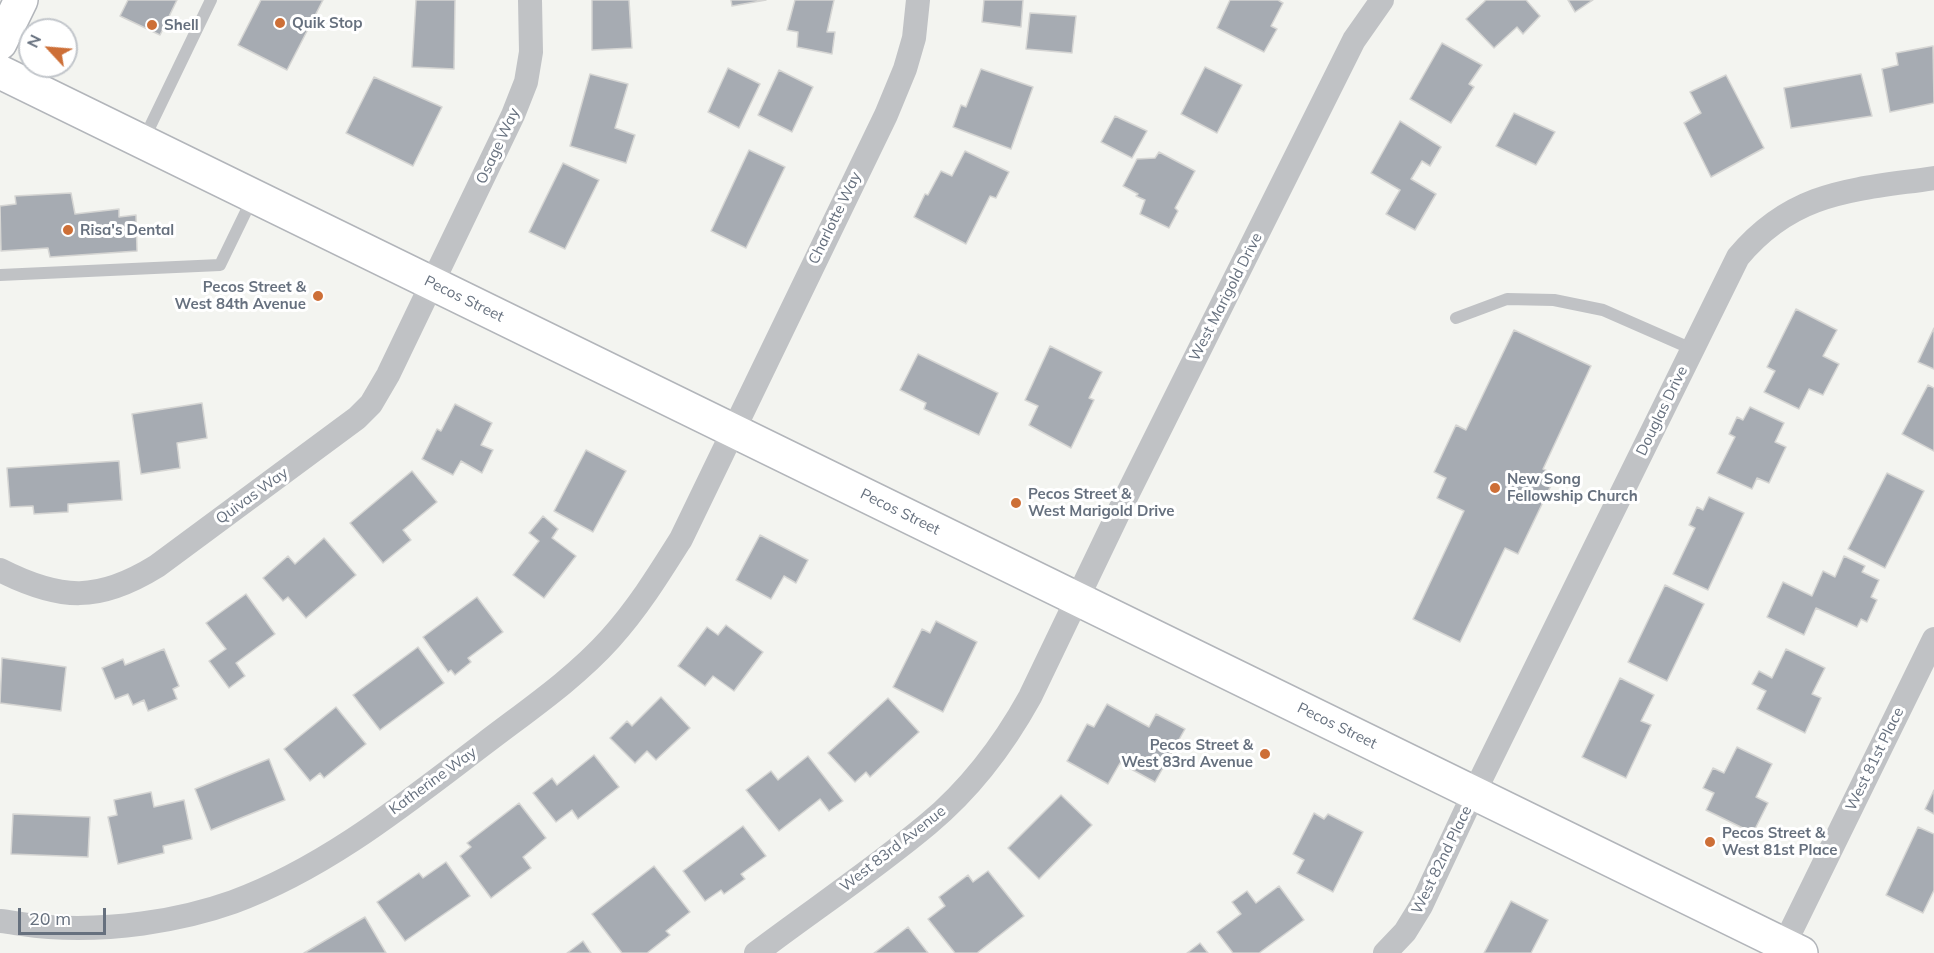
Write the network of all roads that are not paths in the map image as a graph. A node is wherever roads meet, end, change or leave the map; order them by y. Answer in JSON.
{"nodes":[{"id":1,"x":21,"y":0,"type":"edge"},
{"id":2,"x":211,"y":0,"type":"edge"},
{"id":3,"x":530,"y":0,"type":"edge"},
{"id":4,"x":918,"y":0,"type":"edge"},
{"id":5,"x":1382,"y":0,"type":"edge"},
{"id":6,"x":0,"y":43,"type":"edge"},
{"id":7,"x":0,"y":72,"type":"edge"},
{"id":8,"x":143,"y":142,"type":"junction"},
{"id":9,"x":1934,"y":178,"type":"edge"},
{"id":10,"x":254,"y":196,"type":"junction"},
{"id":11,"x":0,"y":275,"type":"edge"},
{"id":12,"x":432,"y":283,"type":"junction"},
{"id":13,"x":1456,"y":318,"type":"dead end"},
{"id":14,"x":1692,"y":349,"type":"junction"},
{"id":15,"x":732,"y":430,"type":"junction"},
{"id":16,"x":0,"y":570,"type":"edge"},
{"id":17,"x":1077,"y":599,"type":"junction"},
{"id":18,"x":1934,"y":639,"type":"edge"},
{"id":19,"x":1474,"y":793,"type":"junction"},
{"id":20,"x":0,"y":921,"type":"edge"},
{"id":21,"x":1792,"y":949,"type":"edge"},
{"id":22,"x":756,"y":953,"type":"edge"},
{"id":23,"x":1384,"y":953,"type":"edge"}],
"edges":[{"from":1,"to":6,"type":"main road"},
{"from":2,"to":8,"type":"lane"},
{"from":3,"to":12,"type":"street","name":"Osage Way"},
{"from":4,"to":15,"type":"street","name":"Charlotte Way"},
{"from":5,"to":17,"type":"street","name":"West Marigold Drive"},
{"from":7,"to":8,"type":"main road","name":"Pecos Street"},
{"from":8,"to":10,"type":"main road","name":"Pecos Street"},
{"from":9,"to":14,"type":"street","name":"Douglas Drive"},
{"from":10,"to":11,"type":"lane"},
{"from":10,"to":12,"type":"main road","name":"Pecos Street"},
{"from":12,"to":15,"type":"main road","name":"Pecos Street"},
{"from":12,"to":16,"type":"street","name":"Quivas Way"},
{"from":13,"to":14,"type":"lane"},
{"from":14,"to":19,"type":"street","name":"Douglas Drive"},
{"from":15,"to":17,"type":"main road","name":"Pecos Street"},
{"from":15,"to":20,"type":"street","name":"Katherine Way"},
{"from":17,"to":19,"type":"main road","name":"Pecos Street"},
{"from":17,"to":22,"type":"street","name":"West 83rd Avenue"},
{"from":18,"to":21,"type":"street","name":"West 81st Place"},
{"from":19,"to":21,"type":"main road","name":"Pecos Street"},
{"from":19,"to":23,"type":"street","name":"West 82nd Place"}]}
